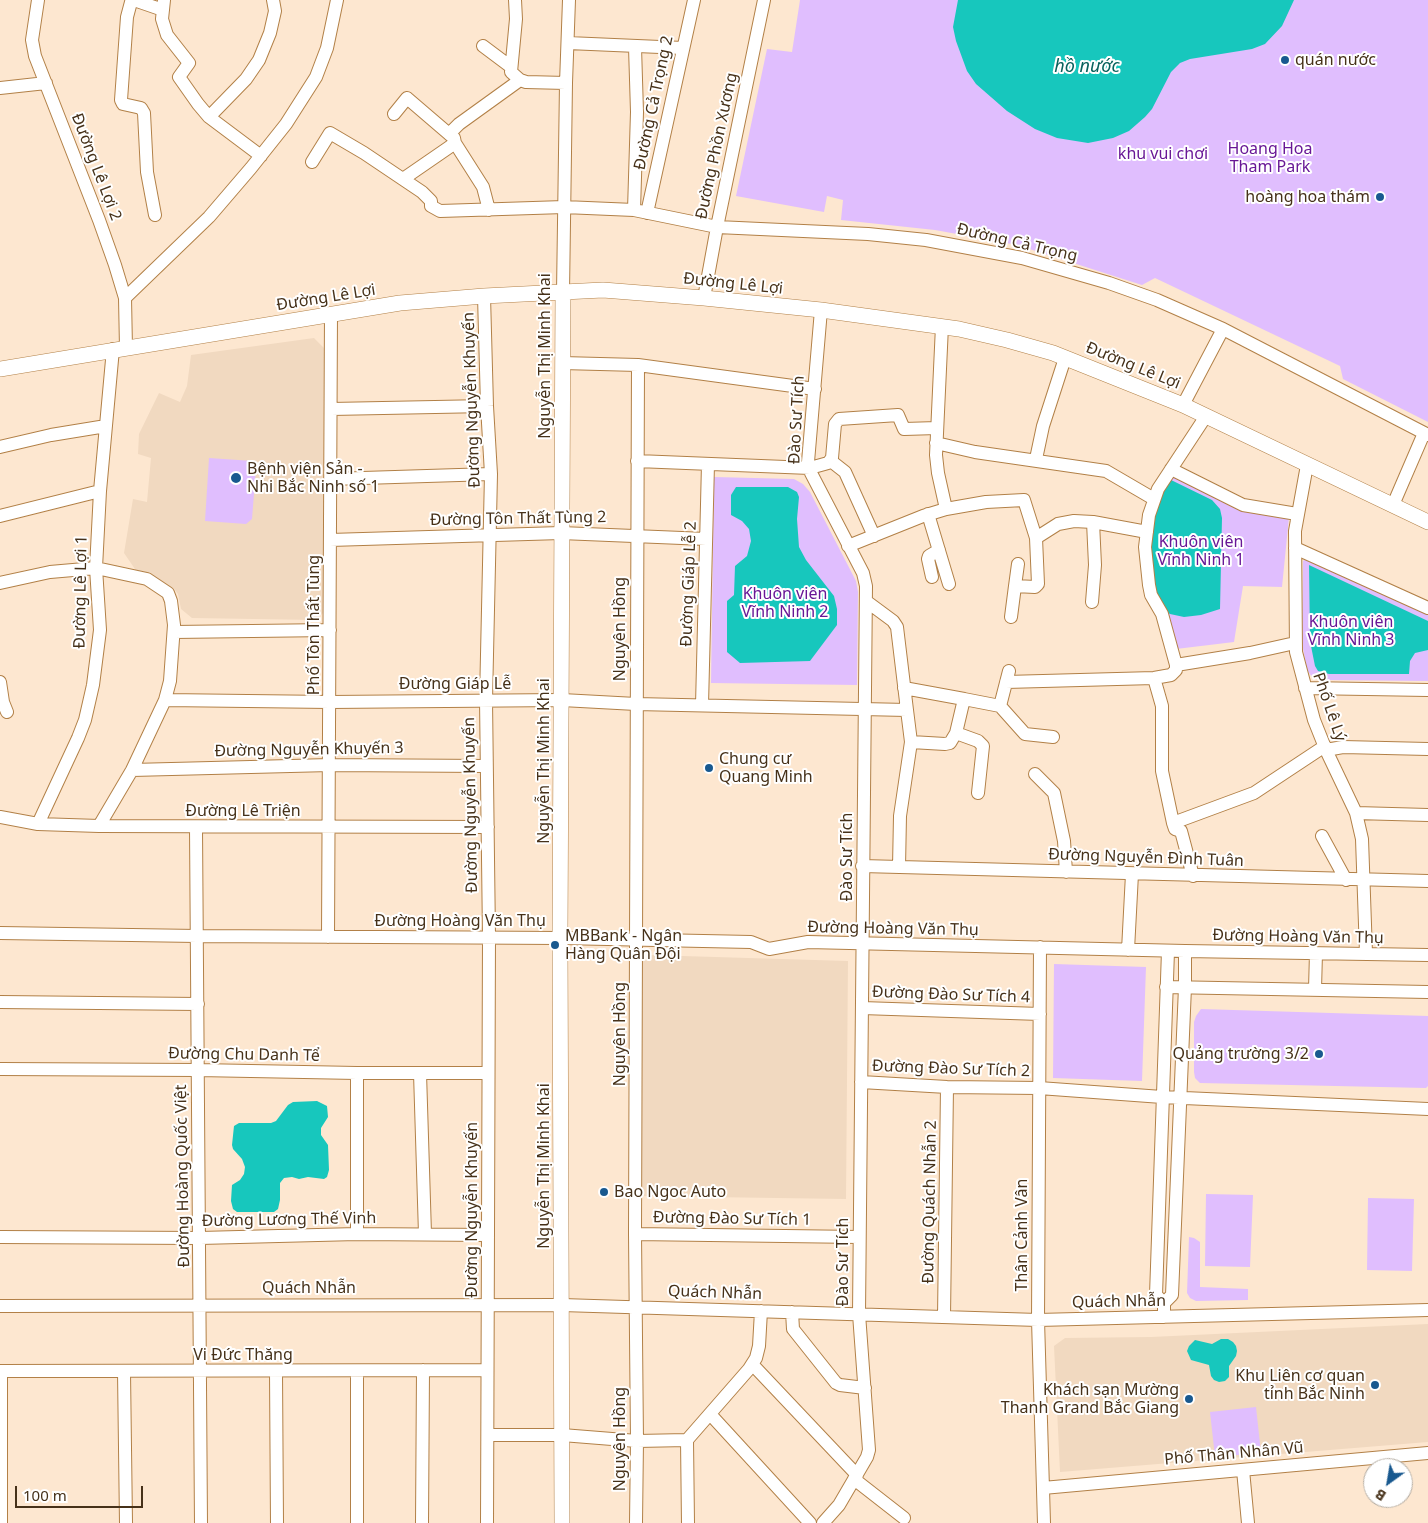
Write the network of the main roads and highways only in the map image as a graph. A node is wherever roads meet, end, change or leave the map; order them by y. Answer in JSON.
{"nodes":[{"id":1,"x":563,"y":292,"type":"junction"},
{"id":2,"x":0,"y":369,"type":"edge"},
{"id":3,"x":1428,"y":522,"type":"edge"},
{"id":4,"x":562,"y":1523,"type":"edge"}],
"edges":[{"from":1,"to":2,"type":"main road","name":"Đường Lê Lợi"},
{"from":1,"to":3,"type":"main road","name":"Đường Lê Lợi"},
{"from":1,"to":4,"type":"main road","name":"Nguyễn Thị Minh Khai"}]}
